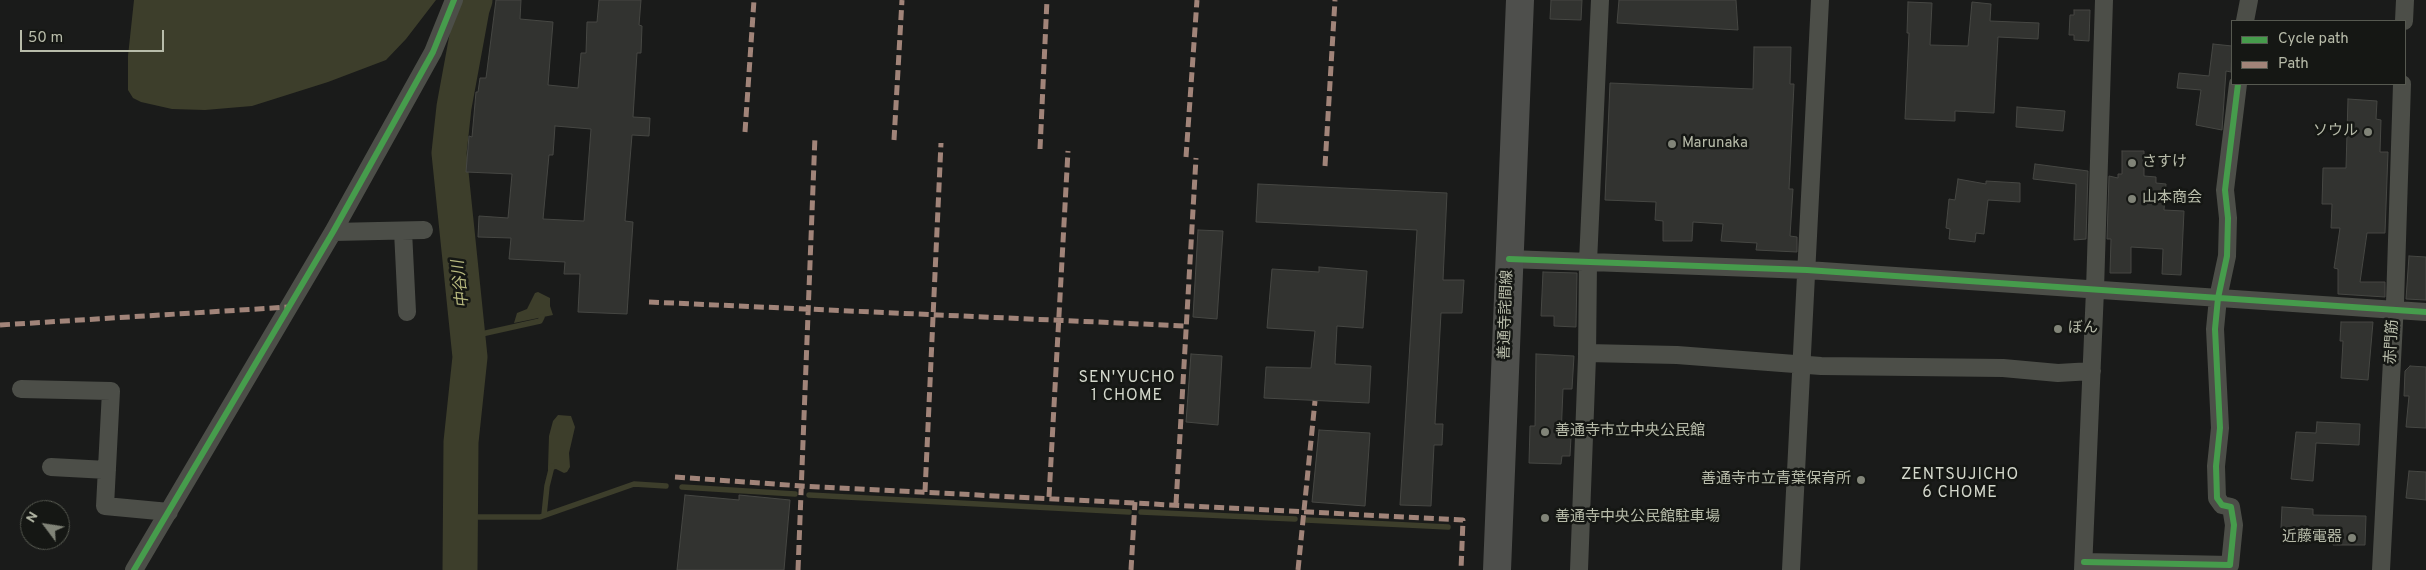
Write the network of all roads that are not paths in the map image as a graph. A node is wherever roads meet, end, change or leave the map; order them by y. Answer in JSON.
{"nodes":[{"id":1,"x":454,"y":0,"type":"edge"},
{"id":2,"x":1520,"y":0,"type":"edge"},
{"id":3,"x":1600,"y":0,"type":"edge"},
{"id":4,"x":1820,"y":0,"type":"edge"},
{"id":5,"x":2104,"y":0,"type":"edge"},
{"id":6,"x":2249,"y":0,"type":"edge"},
{"id":7,"x":2404,"y":0,"type":"edge"},
{"id":8,"x":2245,"y":20,"type":"edge"},
{"id":9,"x":2404,"y":20,"type":"edge"},
{"id":10,"x":2238,"y":85,"type":"edge"},
{"id":11,"x":2402,"y":85,"type":"edge"},
{"id":12,"x":404,"y":230,"type":"junction"},
{"id":13,"x":424,"y":230,"type":"dead end"},
{"id":14,"x":333,"y":232,"type":"junction"},
{"id":15,"x":1509,"y":259,"type":"junction"},
{"id":16,"x":1588,"y":262,"type":"junction"},
{"id":17,"x":1807,"y":270,"type":"junction"},
{"id":18,"x":2095,"y":290,"type":"junction"},
{"id":19,"x":2218,"y":298,"type":"junction"},
{"id":20,"x":2395,"y":309,"type":"junction"},
{"id":21,"x":407,"y":312,"type":"dead end"},
{"id":22,"x":2422,"y":315,"type":"edge"},
{"id":23,"x":1588,"y":353,"type":"junction"},
{"id":24,"x":1802,"y":365,"type":"junction"},
{"id":25,"x":2092,"y":371,"type":"junction"},
{"id":26,"x":21,"y":389,"type":"dead end"},
{"id":27,"x":51,"y":467,"type":"dead end"},
{"id":28,"x":107,"y":470,"type":"junction"},
{"id":29,"x":169,"y":512,"type":"junction"},
{"id":30,"x":2083,"y":566,"type":"edge"},
{"id":31,"x":134,"y":570,"type":"edge"},
{"id":32,"x":1497,"y":570,"type":"edge"},
{"id":33,"x":1579,"y":570,"type":"edge"},
{"id":34,"x":1791,"y":570,"type":"edge"},
{"id":35,"x":2381,"y":570,"type":"edge"}],
"edges":[{"from":1,"to":14,"type":"street"},
{"from":2,"to":15,"type":"main road","name":"善通寺詫間線"},
{"from":3,"to":16,"type":"street"},
{"from":4,"to":17,"type":"street"},
{"from":5,"to":18,"type":"street"},
{"from":6,"to":8,"type":"street"},
{"from":7,"to":9,"type":"street"},
{"from":10,"to":19,"type":"street"},
{"from":11,"to":20,"type":"street","name":"赤門筋"},
{"from":12,"to":13,"type":"street"},
{"from":12,"to":14,"type":"street"},
{"from":12,"to":21,"type":"street"},
{"from":14,"to":29,"type":"street"},
{"from":15,"to":16,"type":"street"},
{"from":15,"to":32,"type":"main road","name":"善通寺詫間線"},
{"from":16,"to":17,"type":"street"},
{"from":16,"to":23,"type":"street"},
{"from":17,"to":18,"type":"street"},
{"from":17,"to":24,"type":"street"},
{"from":18,"to":19,"type":"street"},
{"from":18,"to":25,"type":"street"},
{"from":19,"to":20,"type":"street"},
{"from":19,"to":30,"type":"street"},
{"from":20,"to":22,"type":"street"},
{"from":20,"to":35,"type":"street","name":"赤門筋"},
{"from":23,"to":24,"type":"street"},
{"from":23,"to":33,"type":"street"},
{"from":24,"to":25,"type":"street"},
{"from":24,"to":34,"type":"street"},
{"from":25,"to":30,"type":"street"},
{"from":26,"to":28,"type":"street"},
{"from":27,"to":28,"type":"street"},
{"from":28,"to":29,"type":"street"},
{"from":29,"to":31,"type":"street"}]}
